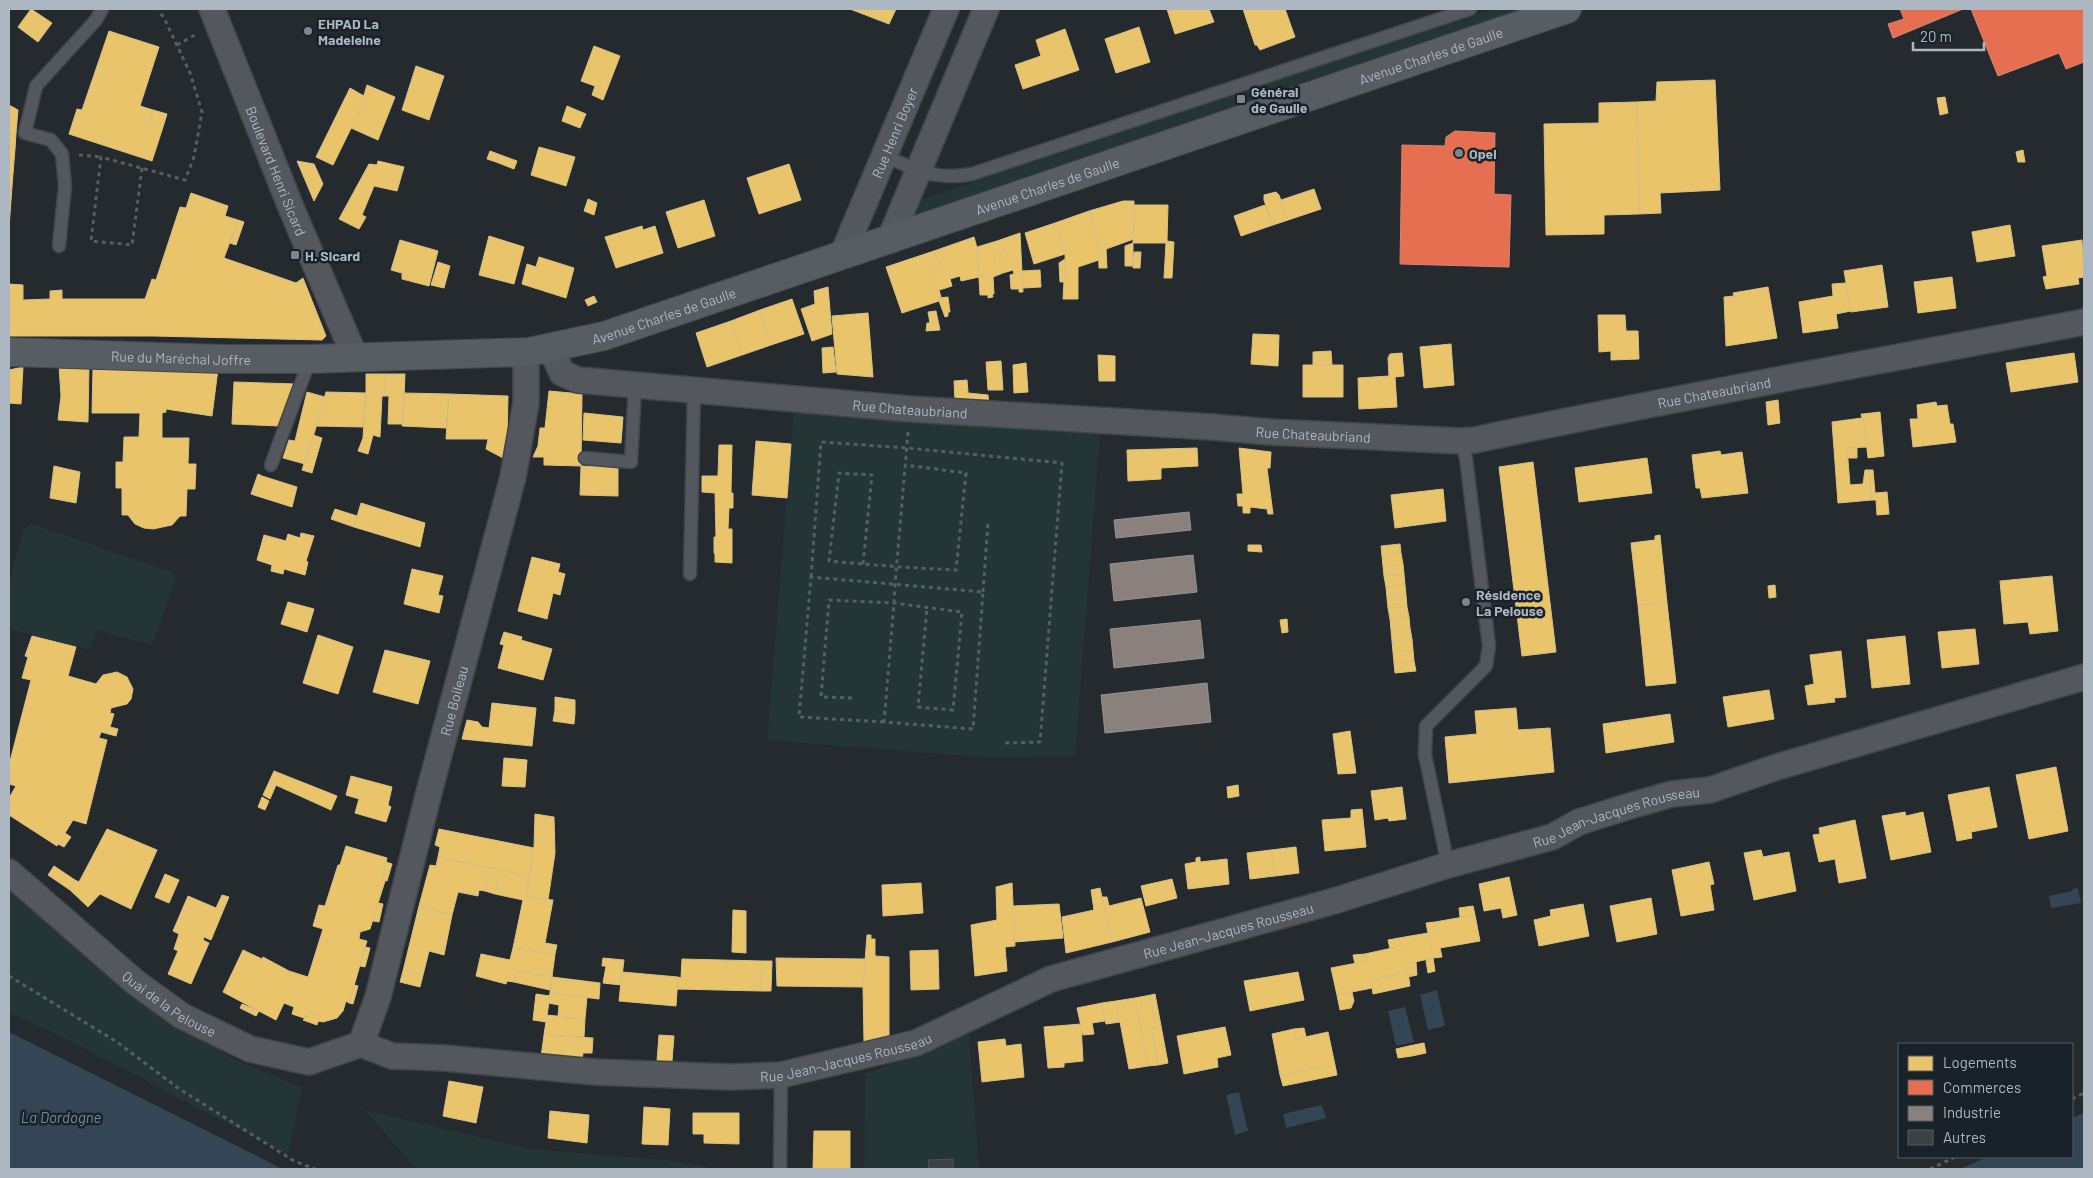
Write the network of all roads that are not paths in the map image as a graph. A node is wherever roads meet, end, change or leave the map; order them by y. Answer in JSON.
{"nodes":[{"id":1,"x":102,"y":9,"type":"edge"},
{"id":2,"x":212,"y":9,"type":"edge"},
{"id":3,"x":945,"y":9,"type":"edge"},
{"id":4,"x":986,"y":9,"type":"edge"},
{"id":5,"x":1470,"y":9,"type":"edge"},
{"id":6,"x":1567,"y":9,"type":"edge"},
{"id":7,"x":884,"y":156,"type":"junction"},
{"id":8,"x":918,"y":170,"type":"junction"},
{"id":9,"x":889,"y":241,"type":"junction"},
{"id":10,"x":59,"y":246,"type":"dead end"},
{"id":11,"x":842,"y":256,"type":"junction"},
{"id":12,"x":2084,"y":322,"type":"edge"},
{"id":13,"x":538,"y":350,"type":"junction"},
{"id":14,"x":9,"y":352,"type":"edge"},
{"id":15,"x":355,"y":358,"type":"junction"},
{"id":16,"x":310,"y":359,"type":"junction"},
{"id":17,"x":635,"y":385,"type":"junction"},
{"id":18,"x":694,"y":391,"type":"junction"},
{"id":19,"x":1462,"y":441,"type":"junction"},
{"id":20,"x":585,"y":458,"type":"dead end"},
{"id":21,"x":271,"y":465,"type":"dead end"},
{"id":22,"x":690,"y":574,"type":"dead end"},
{"id":23,"x":2084,"y":677,"type":"edge"},
{"id":24,"x":1448,"y":866,"type":"junction"},
{"id":25,"x":9,"y":872,"type":"edge"},
{"id":26,"x":361,"y":1044,"type":"junction"},
{"id":27,"x":781,"y":1075,"type":"junction"},
{"id":28,"x":780,"y":1169,"type":"edge"}],
"edges":[{"from":1,"to":10,"type":"lane"},
{"from":2,"to":15,"type":"street","name":"Boulevard Henri Sicard"},
{"from":3,"to":7,"type":"street","name":"Rue Henri Boyer"},
{"from":4,"to":8,"type":"street"},
{"from":5,"to":8,"type":"lane"},
{"from":6,"to":9,"type":"main road","name":"Avenue Charles de Gaulle"},
{"from":7,"to":8,"type":"lane"},
{"from":7,"to":11,"type":"street","name":"Rue Henri Boyer"},
{"from":8,"to":9,"type":"street"},
{"from":9,"to":11,"type":"main road","name":"Avenue Charles de Gaulle"},
{"from":11,"to":13,"type":"main road","name":"Avenue Charles de Gaulle"},
{"from":12,"to":19,"type":"street","name":"Rue Chateaubriand"},
{"from":13,"to":15,"type":"main road","name":"Avenue Charles de Gaulle"},
{"from":13,"to":17,"type":"street","name":"Rue Chateaubriand"},
{"from":13,"to":26,"type":"street","name":"Rue Boileau"},
{"from":14,"to":16,"type":"main road","name":"Rue du Maréchal Joffre"},
{"from":15,"to":16,"type":"main road","name":"Rue du Maréchal Joffre"},
{"from":16,"to":21,"type":"lane"},
{"from":17,"to":18,"type":"street","name":"Rue Chateaubriand"},
{"from":17,"to":20,"type":"lane"},
{"from":18,"to":19,"type":"street","name":"Rue Chateaubriand"},
{"from":18,"to":22,"type":"lane"},
{"from":19,"to":24,"type":"lane"},
{"from":23,"to":24,"type":"street","name":"Rue Jean-Jacques Rousseau"},
{"from":24,"to":27,"type":"street","name":"Rue Jean-Jacques Rousseau"},
{"from":25,"to":26,"type":"street","name":"Quai de la Pelouse"},
{"from":26,"to":27,"type":"street","name":"Rue Jean-Jacques Rousseau"},
{"from":27,"to":28,"type":"lane"}]}
